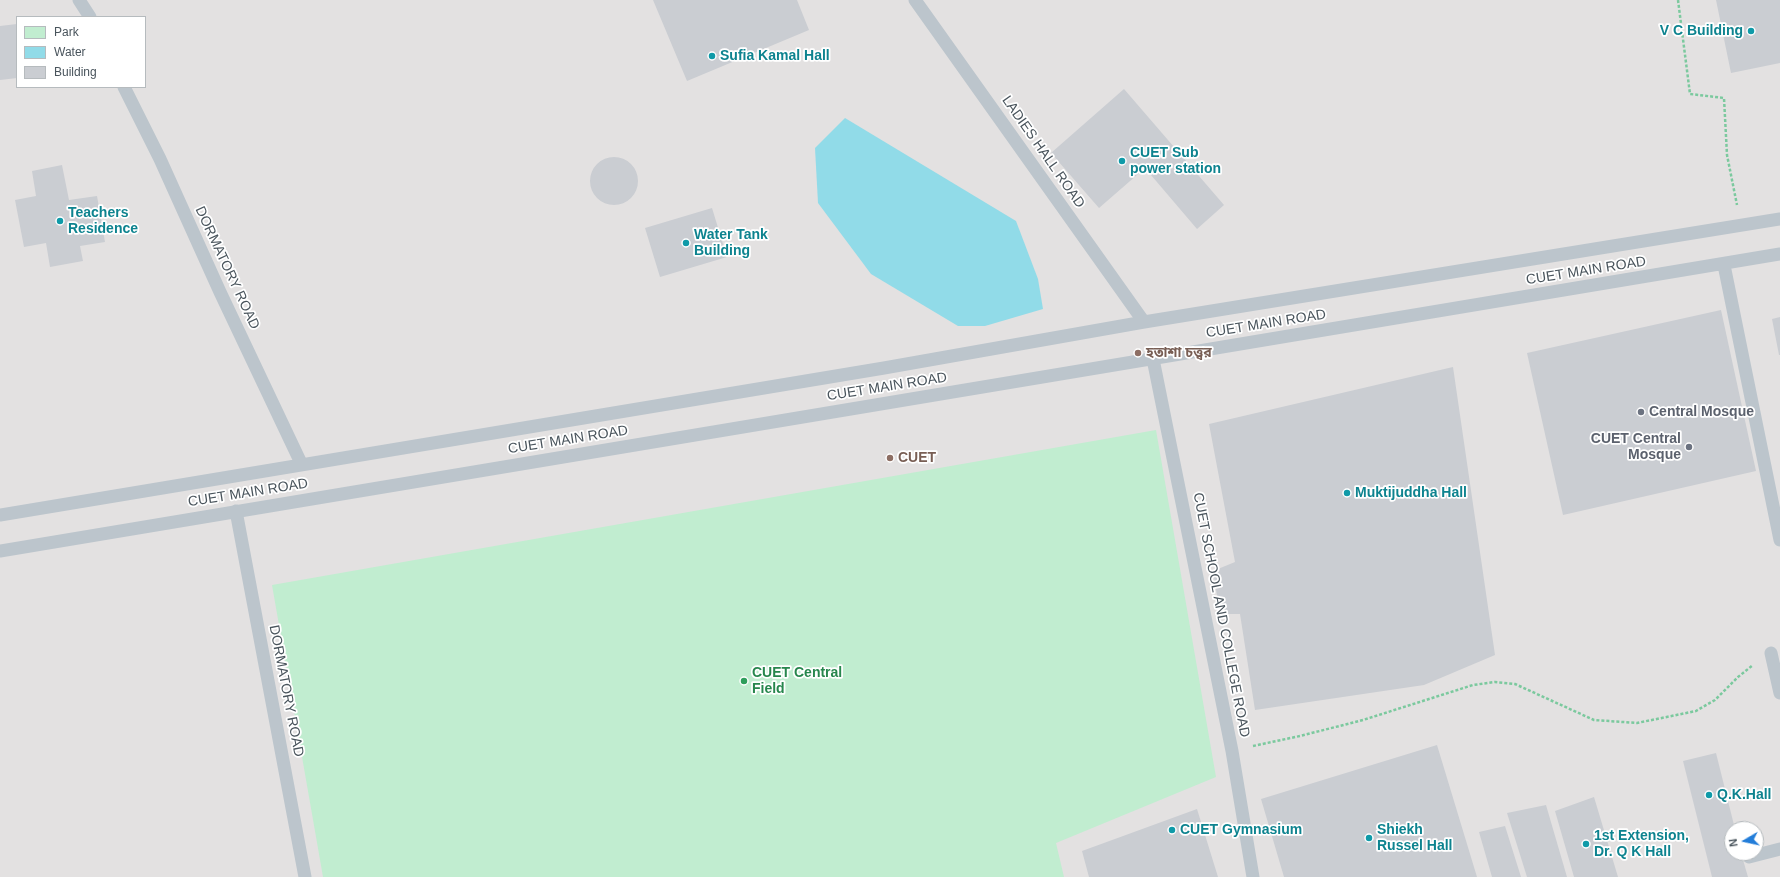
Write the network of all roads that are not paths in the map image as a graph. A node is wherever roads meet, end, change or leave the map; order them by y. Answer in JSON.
{"nodes":[{"id":1,"x":79,"y":0,"type":"edge"},
{"id":2,"x":915,"y":0,"type":"edge"},
{"id":3,"x":89,"y":16,"type":"edge"},
{"id":4,"x":124,"y":88,"type":"edge"},
{"id":5,"x":1780,"y":218,"type":"edge"},
{"id":6,"x":1780,"y":254,"type":"edge"},
{"id":7,"x":1724,"y":265,"type":"junction"},
{"id":8,"x":1144,"y":322,"type":"junction"},
{"id":9,"x":1154,"y":359,"type":"junction"},
{"id":10,"x":301,"y":463,"type":"junction"},
{"id":11,"x":236,"y":511,"type":"junction"},
{"id":12,"x":0,"y":514,"type":"edge"},
{"id":13,"x":1780,"y":540,"type":"edge"},
{"id":14,"x":0,"y":551,"type":"edge"},
{"id":15,"x":1771,"y":653,"type":"road end"},
{"id":16,"x":1780,"y":693,"type":"edge"},
{"id":17,"x":1780,"y":849,"type":"edge"},
{"id":18,"x":1764,"y":853,"type":"edge"},
{"id":19,"x":305,"y":877,"type":"edge"},
{"id":20,"x":1253,"y":877,"type":"edge"}],
"edges":[{"from":1,"to":3,"type":"lane"},
{"from":2,"to":8,"type":"lane","name":"LADIES HALL ROAD"},
{"from":4,"to":10,"type":"lane","name":"DORMATORY ROAD"},
{"from":5,"to":8,"type":"lane","name":"CUET MAIN ROAD"},
{"from":6,"to":7,"type":"lane","name":"CUET MAIN ROAD"},
{"from":7,"to":9,"type":"lane","name":"CUET MAIN ROAD"},
{"from":7,"to":13,"type":"lane"},
{"from":8,"to":10,"type":"lane","name":"CUET MAIN ROAD"},
{"from":9,"to":11,"type":"lane","name":"CUET MAIN ROAD"},
{"from":9,"to":20,"type":"lane","name":"CUET SCHOOL AND COLLEGE ROAD"},
{"from":10,"to":12,"type":"lane","name":"CUET MAIN ROAD"},
{"from":11,"to":14,"type":"lane","name":"CUET MAIN ROAD"},
{"from":11,"to":19,"type":"lane","name":"DORMATORY ROAD"},
{"from":15,"to":16,"type":"lane"},
{"from":17,"to":18,"type":"lane"}]}
